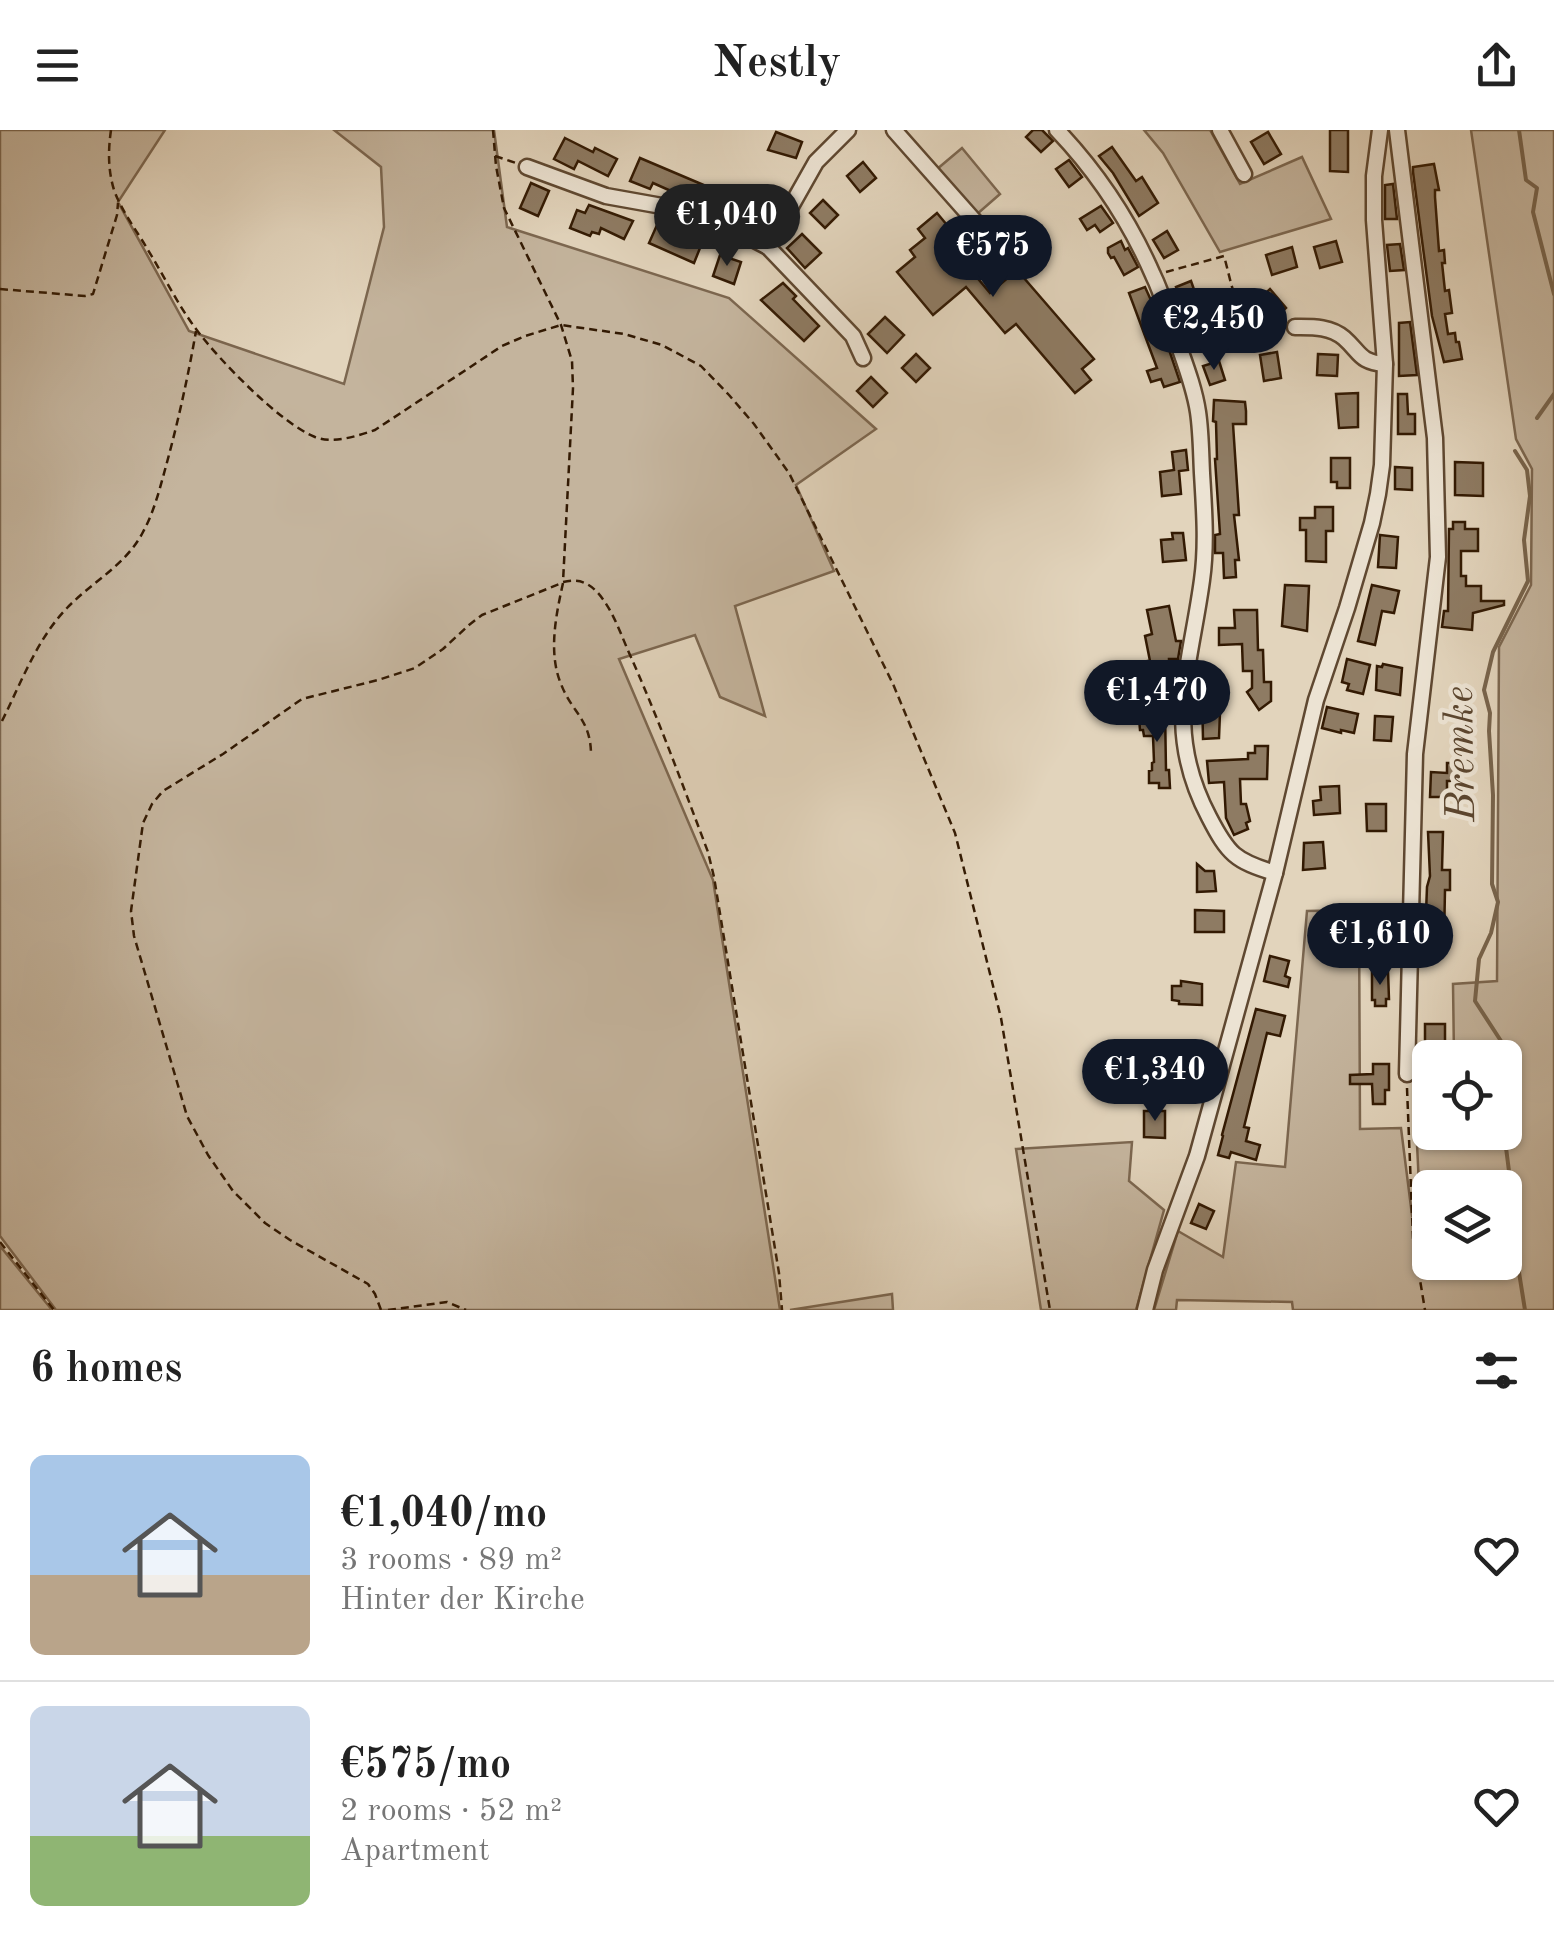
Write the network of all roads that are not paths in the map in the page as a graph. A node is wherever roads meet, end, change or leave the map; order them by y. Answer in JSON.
{"nodes":[{"id":1,"x":894,"y":130,"type":"edge"},
{"id":2,"x":1056,"y":130,"type":"edge"},
{"id":3,"x":1220,"y":130,"type":"edge"},
{"id":4,"x":1380,"y":130,"type":"edge"},
{"id":5,"x":1398,"y":130,"type":"edge"},
{"id":6,"x":839,"y":132,"type":"edge"},
{"id":7,"x":527,"y":166,"type":"road end"},
{"id":8,"x":1244,"y":174,"type":"dead end"},
{"id":9,"x":768,"y":247,"type":"junction"},
{"id":10,"x":1002,"y":252,"type":"dead end"},
{"id":11,"x":1295,"y":327,"type":"road end"},
{"id":12,"x":863,"y":358,"type":"dead end"},
{"id":13,"x":1385,"y":364,"type":"junction"},
{"id":14,"x":1275,"y":873,"type":"junction"},
{"id":15,"x":1407,"y":1074,"type":"road end"},
{"id":16,"x":1144,"y":1310,"type":"edge"}],
"edges":[{"from":1,"to":10,"type":"street"},
{"from":2,"to":14,"type":"street"},
{"from":3,"to":8,"type":"street"},
{"from":4,"to":13,"type":"street"},
{"from":5,"to":15,"type":"street"},
{"from":6,"to":9,"type":"street"},
{"from":7,"to":9,"type":"street"},
{"from":9,"to":12,"type":"street"},
{"from":11,"to":13,"type":"street"},
{"from":13,"to":14,"type":"street"},
{"from":14,"to":16,"type":"street"}]}
